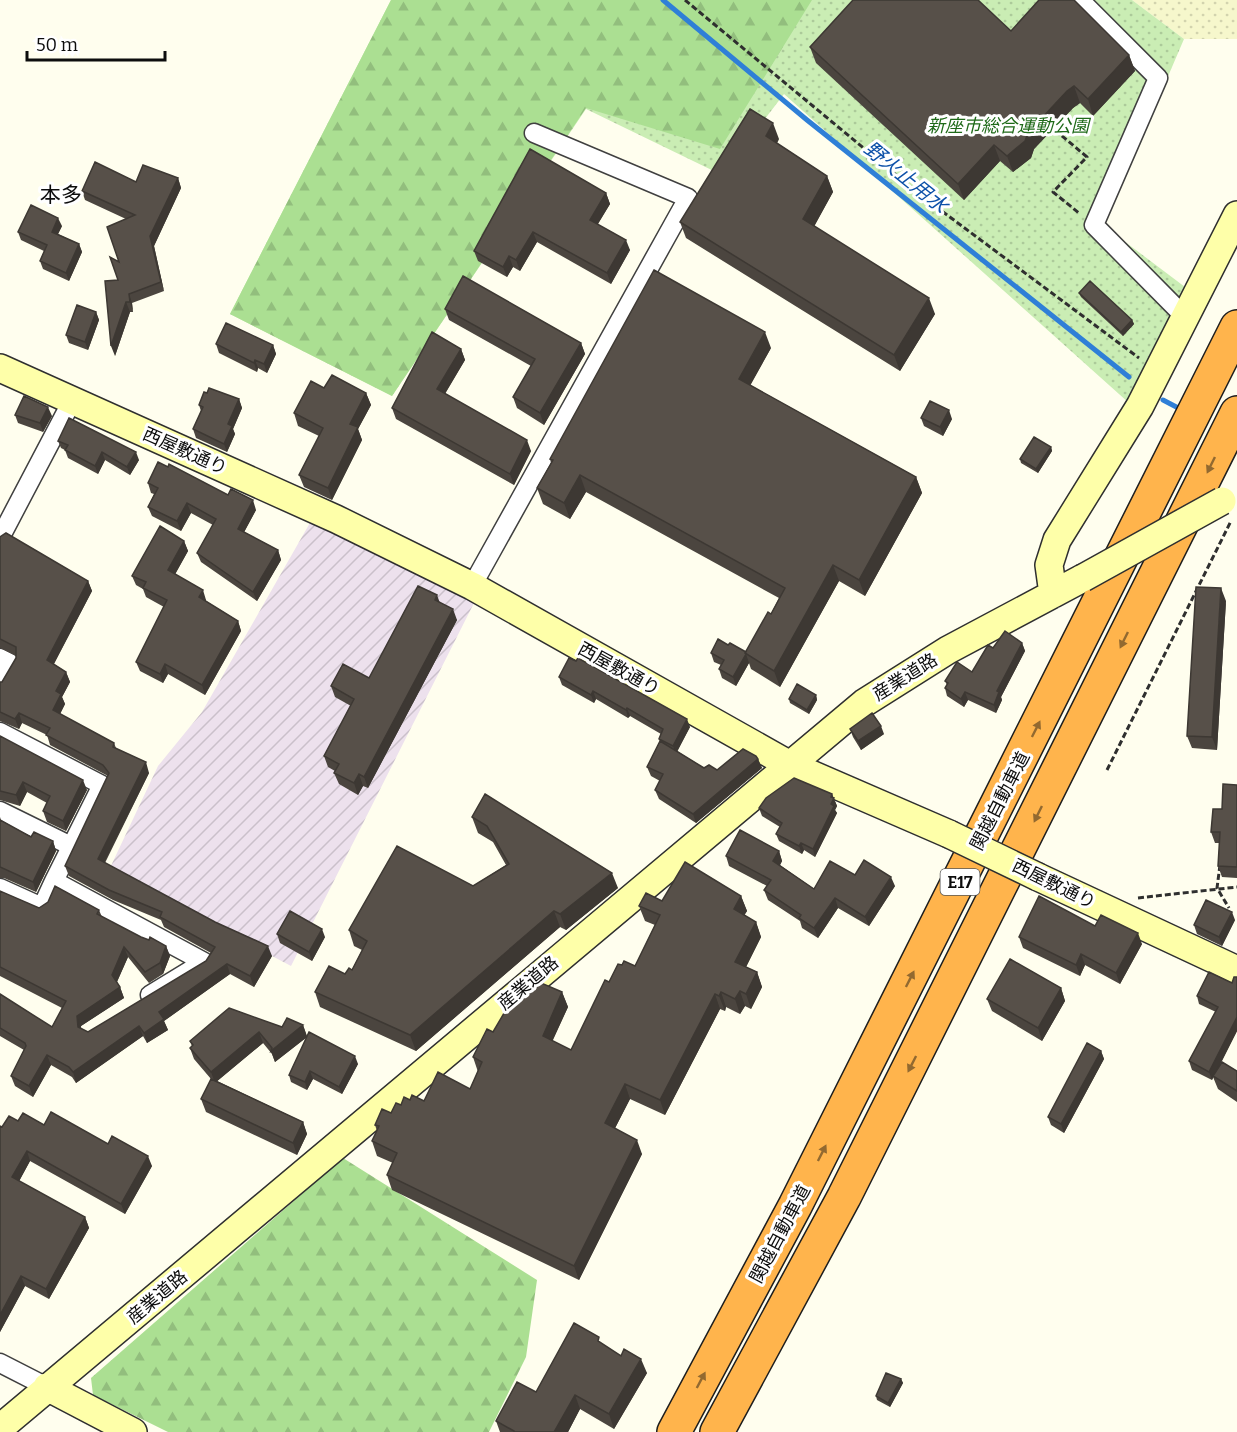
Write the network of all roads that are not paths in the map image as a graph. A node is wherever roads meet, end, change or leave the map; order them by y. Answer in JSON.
{"nodes":[{"id":1,"x":1080,"y":0,"type":"edge"},
{"id":2,"x":534,"y":133,"type":"dead end"},
{"id":3,"x":1237,"y":214,"type":"edge"},
{"id":4,"x":1186,"y":318,"type":"junction"},
{"id":5,"x":1237,"y":327,"type":"edge"},
{"id":6,"x":0,"y":368,"type":"edge"},
{"id":7,"x":72,"y":401,"type":"junction"},
{"id":8,"x":1237,"y":413,"type":"edge"},
{"id":9,"x":1231,"y":496,"type":"edge"},
{"id":10,"x":0,"y":537,"type":"edge"},
{"id":11,"x":472,"y":586,"type":"junction"},
{"id":12,"x":1053,"y":594,"type":"junction"},
{"id":13,"x":0,"y":658,"type":"edge"},
{"id":14,"x":0,"y":683,"type":"edge"},
{"id":15,"x":0,"y":732,"type":"edge"},
{"id":16,"x":789,"y":765,"type":"junction"},
{"id":17,"x":0,"y":811,"type":"edge"},
{"id":18,"x":71,"y":846,"type":"junction"},
{"id":19,"x":54,"y":881,"type":"junction"},
{"id":20,"x":0,"y":888,"type":"edge"},
{"id":21,"x":1237,"y":970,"type":"edge"},
{"id":22,"x":138,"y":1002,"type":"edge"},
{"id":23,"x":0,"y":1363,"type":"edge"},
{"id":24,"x":47,"y":1387,"type":"junction"},
{"id":25,"x":0,"y":1428,"type":"edge"},
{"id":26,"x":133,"y":1432,"type":"edge"},
{"id":27,"x":674,"y":1432,"type":"edge"},
{"id":28,"x":717,"y":1432,"type":"edge"}],
"edges":[{"from":1,"to":4,"type":"street"},
{"from":2,"to":11,"type":"street"},
{"from":3,"to":4,"type":"street"},
{"from":4,"to":12,"type":"street"},
{"from":27,"to":5,"type":"highway","name":"関越自動車道","number":"E17","one_way":true},
{"from":6,"to":7,"type":"street","name":"西屋敷通り"},
{"from":7,"to":10,"type":"street"},
{"from":7,"to":11,"type":"street","name":"西屋敷通り"},
{"from":8,"to":28,"type":"highway","number":"E17","one_way":true},
{"from":9,"to":12,"type":"street","name":"産業道路","bridge":true},
{"from":11,"to":16,"type":"street","name":"西屋敷通り"},
{"from":12,"to":16,"type":"street","name":"産業道路"},
{"from":13,"to":14,"type":"street"},
{"from":15,"to":18,"type":"street"},
{"from":16,"to":21,"type":"street","name":"西屋敷通り","bridge":true},
{"from":16,"to":24,"type":"street","name":"産業道路"},
{"from":17,"to":18,"type":"street"},
{"from":18,"to":19,"type":"street"},
{"from":19,"to":20,"type":"street"},
{"from":19,"to":22,"type":"street"},
{"from":23,"to":24,"type":"street"},
{"from":24,"to":25,"type":"street","name":"産業道路"},
{"from":24,"to":26,"type":"street"}]}
